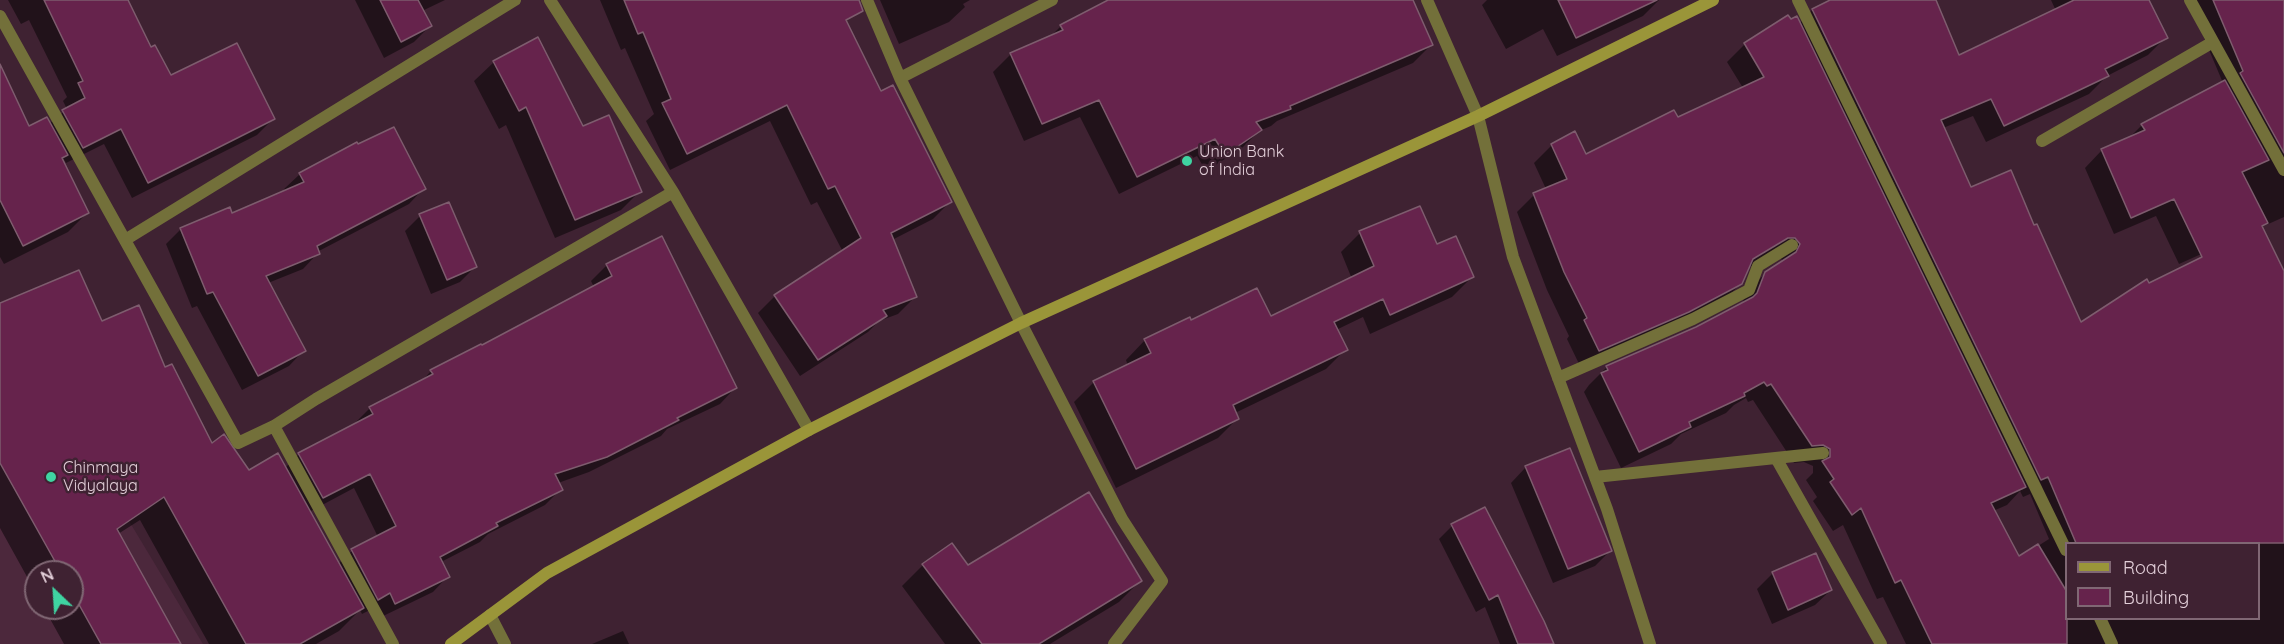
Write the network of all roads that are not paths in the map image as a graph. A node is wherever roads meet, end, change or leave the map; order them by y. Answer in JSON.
{"nodes":[{"id":1,"x":515,"y":0,"type":"edge"},
{"id":2,"x":550,"y":0,"type":"edge"},
{"id":3,"x":867,"y":0,"type":"edge"},
{"id":4,"x":1052,"y":0,"type":"edge"},
{"id":5,"x":1427,"y":0,"type":"edge"},
{"id":6,"x":1713,"y":0,"type":"edge"},
{"id":7,"x":1798,"y":0,"type":"edge"},
{"id":8,"x":2190,"y":0,"type":"edge"},
{"id":9,"x":0,"y":16,"type":"edge"},
{"id":10,"x":2213,"y":42,"type":"junction"},
{"id":11,"x":900,"y":78,"type":"junction"},
{"id":12,"x":1478,"y":116,"type":"junction"},
{"id":13,"x":2042,"y":141,"type":"dead end"},
{"id":14,"x":2284,"y":170,"type":"edge"},
{"id":15,"x":673,"y":192,"type":"junction"},
{"id":16,"x":125,"y":240,"type":"junction"},
{"id":17,"x":1792,"y":245,"type":"dead end"},
{"id":18,"x":1021,"y":323,"type":"junction"},
{"id":19,"x":1558,"y":378,"type":"junction"},
{"id":20,"x":274,"y":426,"type":"junction"},
{"id":21,"x":809,"y":430,"type":"junction"},
{"id":22,"x":1823,"y":453,"type":"dead end"},
{"id":23,"x":1776,"y":458,"type":"junction"},
{"id":24,"x":1595,"y":477,"type":"junction"},
{"id":25,"x":2065,"y":546,"type":"edge"},
{"id":26,"x":490,"y":615,"type":"junction"},
{"id":27,"x":2101,"y":620,"type":"edge"},
{"id":28,"x":393,"y":644,"type":"edge"},
{"id":29,"x":451,"y":644,"type":"edge"},
{"id":30,"x":505,"y":644,"type":"edge"},
{"id":31,"x":1114,"y":644,"type":"edge"},
{"id":32,"x":1650,"y":644,"type":"edge"},
{"id":33,"x":1881,"y":644,"type":"edge"},
{"id":34,"x":2112,"y":644,"type":"edge"}],
"edges":[{"from":1,"to":16,"type":"street"},
{"from":2,"to":15,"type":"street"},
{"from":3,"to":11,"type":"street"},
{"from":4,"to":11,"type":"street"},
{"from":5,"to":12,"type":"street"},
{"from":6,"to":12,"type":"main road"},
{"from":7,"to":25,"type":"street"},
{"from":8,"to":10,"type":"street"},
{"from":9,"to":16,"type":"street"},
{"from":10,"to":13,"type":"street"},
{"from":10,"to":14,"type":"street"},
{"from":11,"to":18,"type":"street"},
{"from":12,"to":18,"type":"main road"},
{"from":12,"to":19,"type":"street"},
{"from":15,"to":20,"type":"street"},
{"from":15,"to":21,"type":"street"},
{"from":16,"to":20,"type":"street"},
{"from":17,"to":19,"type":"street"},
{"from":18,"to":21,"type":"main road"},
{"from":18,"to":31,"type":"street"},
{"from":19,"to":24,"type":"street"},
{"from":20,"to":28,"type":"street"},
{"from":21,"to":26,"type":"main road"},
{"from":22,"to":23,"type":"street"},
{"from":23,"to":24,"type":"street"},
{"from":23,"to":33,"type":"street"},
{"from":24,"to":32,"type":"street"},
{"from":26,"to":29,"type":"main road"},
{"from":26,"to":30,"type":"street"},
{"from":27,"to":34,"type":"street"}]}
